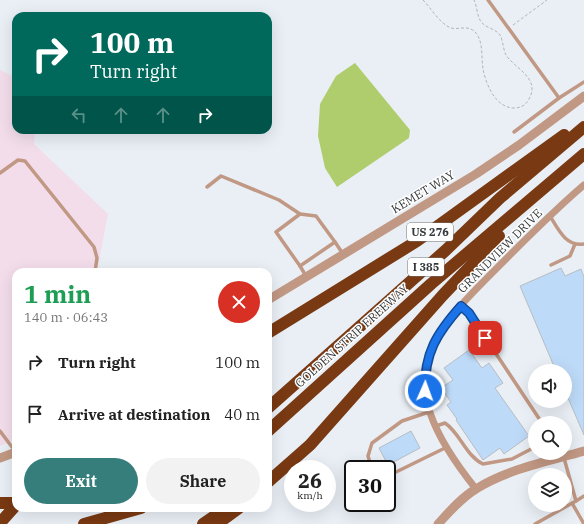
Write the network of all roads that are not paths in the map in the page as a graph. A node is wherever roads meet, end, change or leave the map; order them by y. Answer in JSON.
{"nodes":[{"id":1,"x":488,"y":0,"type":"edge"},
{"id":2,"x":584,"y":82,"type":"edge"},
{"id":3,"x":584,"y":96,"type":"edge"},
{"id":4,"x":559,"y":98,"type":"junction"},
{"id":5,"x":584,"y":120,"type":"edge"},
{"id":6,"x":584,"y":127,"type":"edge"},
{"id":7,"x":514,"y":132,"type":"dead end"},
{"id":8,"x":584,"y":154,"type":"edge"},
{"id":9,"x":0,"y":173,"type":"edge"},
{"id":10,"x":584,"y":185,"type":"edge"},
{"id":11,"x":207,"y":187,"type":"dead end"},
{"id":12,"x":538,"y":194,"type":"junction"},
{"id":13,"x":300,"y":214,"type":"junction"},
{"id":14,"x":550,"y":216,"type":"junction"},
{"id":15,"x":335,"y":242,"type":"junction"},
{"id":16,"x":575,"y":244,"type":"junction"},
{"id":17,"x":584,"y":244,"type":"edge"},
{"id":18,"x":344,"y":254,"type":"junction"},
{"id":19,"x":300,"y":266,"type":"junction"},
{"id":20,"x":551,"y":266,"type":"dead end"},
{"id":21,"x":95,"y":268,"type":"edge"},
{"id":22,"x":307,"y":277,"type":"junction"},
{"id":23,"x":272,"y":298,"type":"edge"},
{"id":24,"x":461,"y":306,"type":"junction"},
{"id":25,"x":272,"y":332,"type":"edge"},
{"id":26,"x":272,"y":404,"type":"edge"},
{"id":27,"x":429,"y":412,"type":"junction"},
{"id":28,"x":537,"y":416,"type":"edge"},
{"id":29,"x":272,"y":427,"type":"edge"},
{"id":30,"x":435,"y":427,"type":"junction"},
{"id":31,"x":0,"y":431,"type":"edge"},
{"id":32,"x":310,"y":445,"type":"junction"},
{"id":33,"x":12,"y":447,"type":"edge"},
{"id":34,"x":447,"y":447,"type":"junction"},
{"id":35,"x":584,"y":450,"type":"edge"},
{"id":36,"x":528,"y":451,"type":"edge"},
{"id":37,"x":572,"y":453,"type":"edge"},
{"id":38,"x":12,"y":454,"type":"edge"},
{"id":39,"x":0,"y":458,"type":"edge"},
{"id":40,"x":369,"y":460,"type":"edge"},
{"id":41,"x":547,"y":460,"type":"edge"},
{"id":42,"x":559,"y":460,"type":"edge"},
{"id":43,"x":396,"y":472,"type":"edge"},
{"id":44,"x":272,"y":473,"type":"edge"},
{"id":45,"x":272,"y":478,"type":"edge"},
{"id":46,"x":476,"y":489,"type":"junction"},
{"id":47,"x":584,"y":496,"type":"edge"},
{"id":48,"x":574,"y":502,"type":"junction"},
{"id":49,"x":0,"y":503,"type":"edge"},
{"id":50,"x":12,"y":504,"type":"edge"},
{"id":51,"x":12,"y":509,"type":"edge"},
{"id":52,"x":127,"y":512,"type":"edge"},
{"id":53,"x":220,"y":512,"type":"edge"},
{"id":54,"x":234,"y":512,"type":"edge"},
{"id":55,"x":0,"y":523,"type":"edge"},
{"id":56,"x":84,"y":524,"type":"edge"},
{"id":57,"x":204,"y":524,"type":"edge"},
{"id":58,"x":217,"y":524,"type":"edge"},
{"id":59,"x":438,"y":524,"type":"edge"},
{"id":60,"x":535,"y":524,"type":"edge"},
{"id":61,"x":584,"y":524,"type":"edge"}],
"edges":[{"from":1,"to":4,"type":"lane"},
{"from":2,"to":4,"type":"lane"},
{"from":3,"to":18,"type":"street","name":"KEMET WAY"},
{"from":4,"to":7,"type":"lane"},
{"from":5,"to":25,"type":"highway","number":"US 276"},
{"from":6,"to":26,"type":"highway","name":"GOLDEN STRIP FREEWAY","number":"I 385"},
{"from":8,"to":12,"type":"highway","name":"GOLDEN STRIP FREEWAY","number":"I 385"},
{"from":9,"to":21,"type":"lane"},
{"from":10,"to":14,"type":"street","name":"GRANDVIEW DRIVE"},
{"from":11,"to":13,"type":"lane"},
{"from":12,"to":29,"type":"highway","name":"GOLDEN STRIP FREEWAY","number":"I 385"},
{"from":12,"to":32,"type":"highway"},
{"from":13,"to":15,"type":"lane"},
{"from":13,"to":19,"type":"lane"},
{"from":14,"to":16,"type":"lane"},
{"from":14,"to":24,"type":"street","name":"GRANDVIEW DRIVE"},
{"from":15,"to":18,"type":"lane"},
{"from":15,"to":19,"type":"lane"},
{"from":16,"to":17,"type":"lane"},
{"from":16,"to":20,"type":"lane"},
{"from":18,"to":22,"type":"street","name":"KEMET WAY"},
{"from":19,"to":22,"type":"lane"},
{"from":22,"to":23,"type":"street","name":"KEMET WAY"},
{"from":24,"to":27,"type":"street","name":"GRANDVIEW DRIVE"},
{"from":24,"to":28,"type":"lane"},
{"from":27,"to":30,"type":"street","name":"GRANDVIEW DRIVE"},
{"from":27,"to":40,"type":"lane"},
{"from":30,"to":34,"type":"street","name":"GRANDVIEW DRIVE"},
{"from":30,"to":36,"type":"lane"},
{"from":31,"to":33,"type":"lane"},
{"from":32,"to":44,"type":"highway"},
{"from":32,"to":45,"type":"highway"},
{"from":34,"to":43,"type":"lane"},
{"from":34,"to":46,"type":"street","name":"GRANDVIEW DRIVE"},
{"from":35,"to":37,"type":"street"},
{"from":38,"to":39,"type":"street"},
{"from":41,"to":46,"type":"street"},
{"from":42,"to":48,"type":"lane"},
{"from":46,"to":59,"type":"street"},
{"from":47,"to":48,"type":"lane"},
{"from":48,"to":60,"type":"lane"},
{"from":48,"to":61,"type":"lane"},
{"from":49,"to":50,"type":"highway"},
{"from":51,"to":55,"type":"highway"},
{"from":52,"to":56,"type":"highway"},
{"from":53,"to":57,"type":"highway"},
{"from":54,"to":58,"type":"highway"}]}
